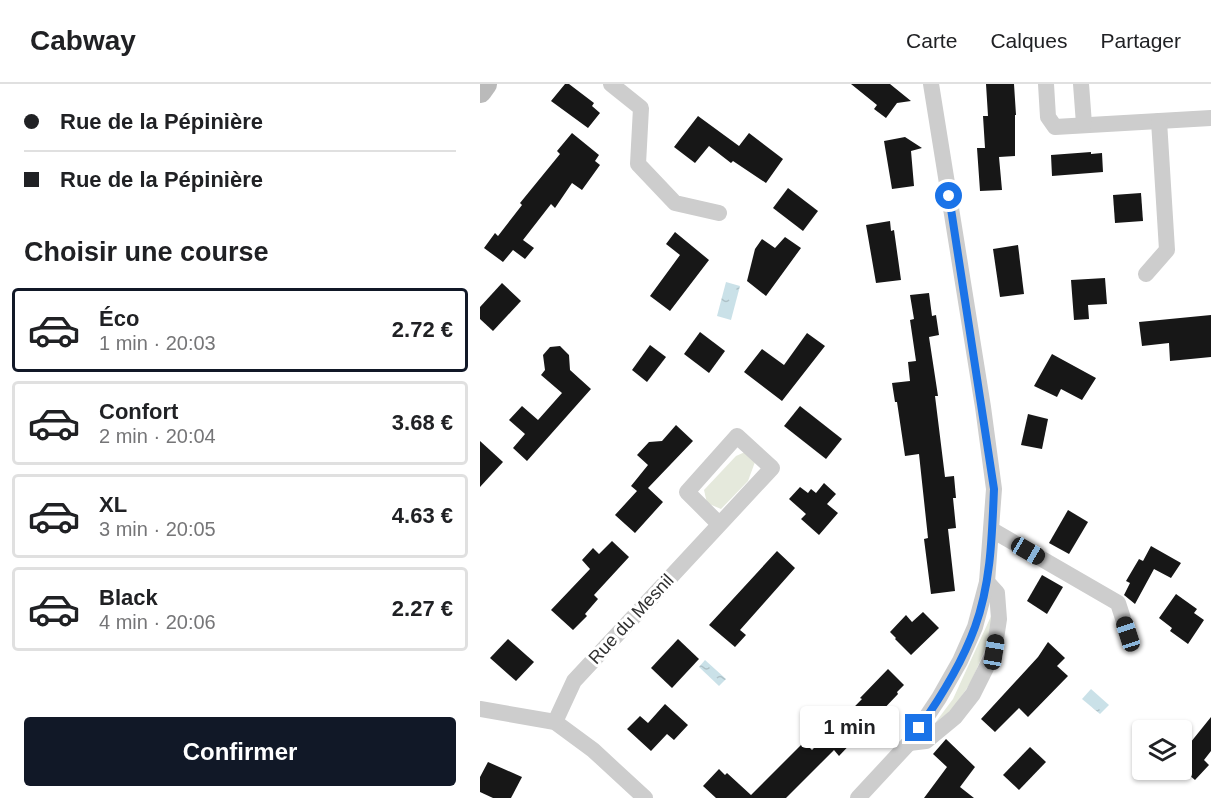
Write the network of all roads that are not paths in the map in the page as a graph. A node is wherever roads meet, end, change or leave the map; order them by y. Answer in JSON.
{"nodes":[{"id":1,"x":485,"y":84,"type":"edge"},
{"id":2,"x":611,"y":84,"type":"edge"},
{"id":3,"x":931,"y":84,"type":"edge"},
{"id":4,"x":1046,"y":84,"type":"edge"},
{"id":5,"x":1081,"y":84,"type":"edge"},
{"id":6,"x":480,"y":91,"type":"edge"},
{"id":7,"x":1211,"y":118,"type":"edge"},
{"id":8,"x":1159,"y":121,"type":"junction"},
{"id":9,"x":1084,"y":124,"type":"junction"},
{"id":10,"x":719,"y":213,"type":"dead end"},
{"id":11,"x":1146,"y":274,"type":"dead end"},
{"id":12,"x":719,"y":524,"type":"junction"},
{"id":13,"x":992,"y":530,"type":"junction"},
{"id":14,"x":987,"y":582,"type":"junction"},
{"id":15,"x":1128,"y":634,"type":"dead end"},
{"id":16,"x":480,"y":709,"type":"edge"},
{"id":17,"x":555,"y":722,"type":"junction"},
{"id":18,"x":909,"y":743,"type":"junction"},
{"id":19,"x":645,"y":798,"type":"edge"},
{"id":20,"x":858,"y":798,"type":"edge"}],
"edges":[{"from":1,"to":6,"type":"main road"},
{"from":2,"to":10,"type":"street"},
{"from":3,"to":13,"type":"street"},
{"from":4,"to":9,"type":"street"},
{"from":5,"to":9,"type":"street"},
{"from":7,"to":8,"type":"street"},
{"from":8,"to":9,"type":"street"},
{"from":8,"to":11,"type":"street"},
{"from":12,"to":12,"type":"street","name":"Rue du Mesnil"},
{"from":12,"to":17,"type":"street","name":"Rue du Mesnil"},
{"from":13,"to":14,"type":"street"},
{"from":13,"to":15,"type":"street"},
{"from":14,"to":18,"type":"street"},
{"from":14,"to":18,"type":"street"},
{"from":16,"to":17,"type":"street"},
{"from":17,"to":19,"type":"street"},
{"from":18,"to":20,"type":"street"}]}
